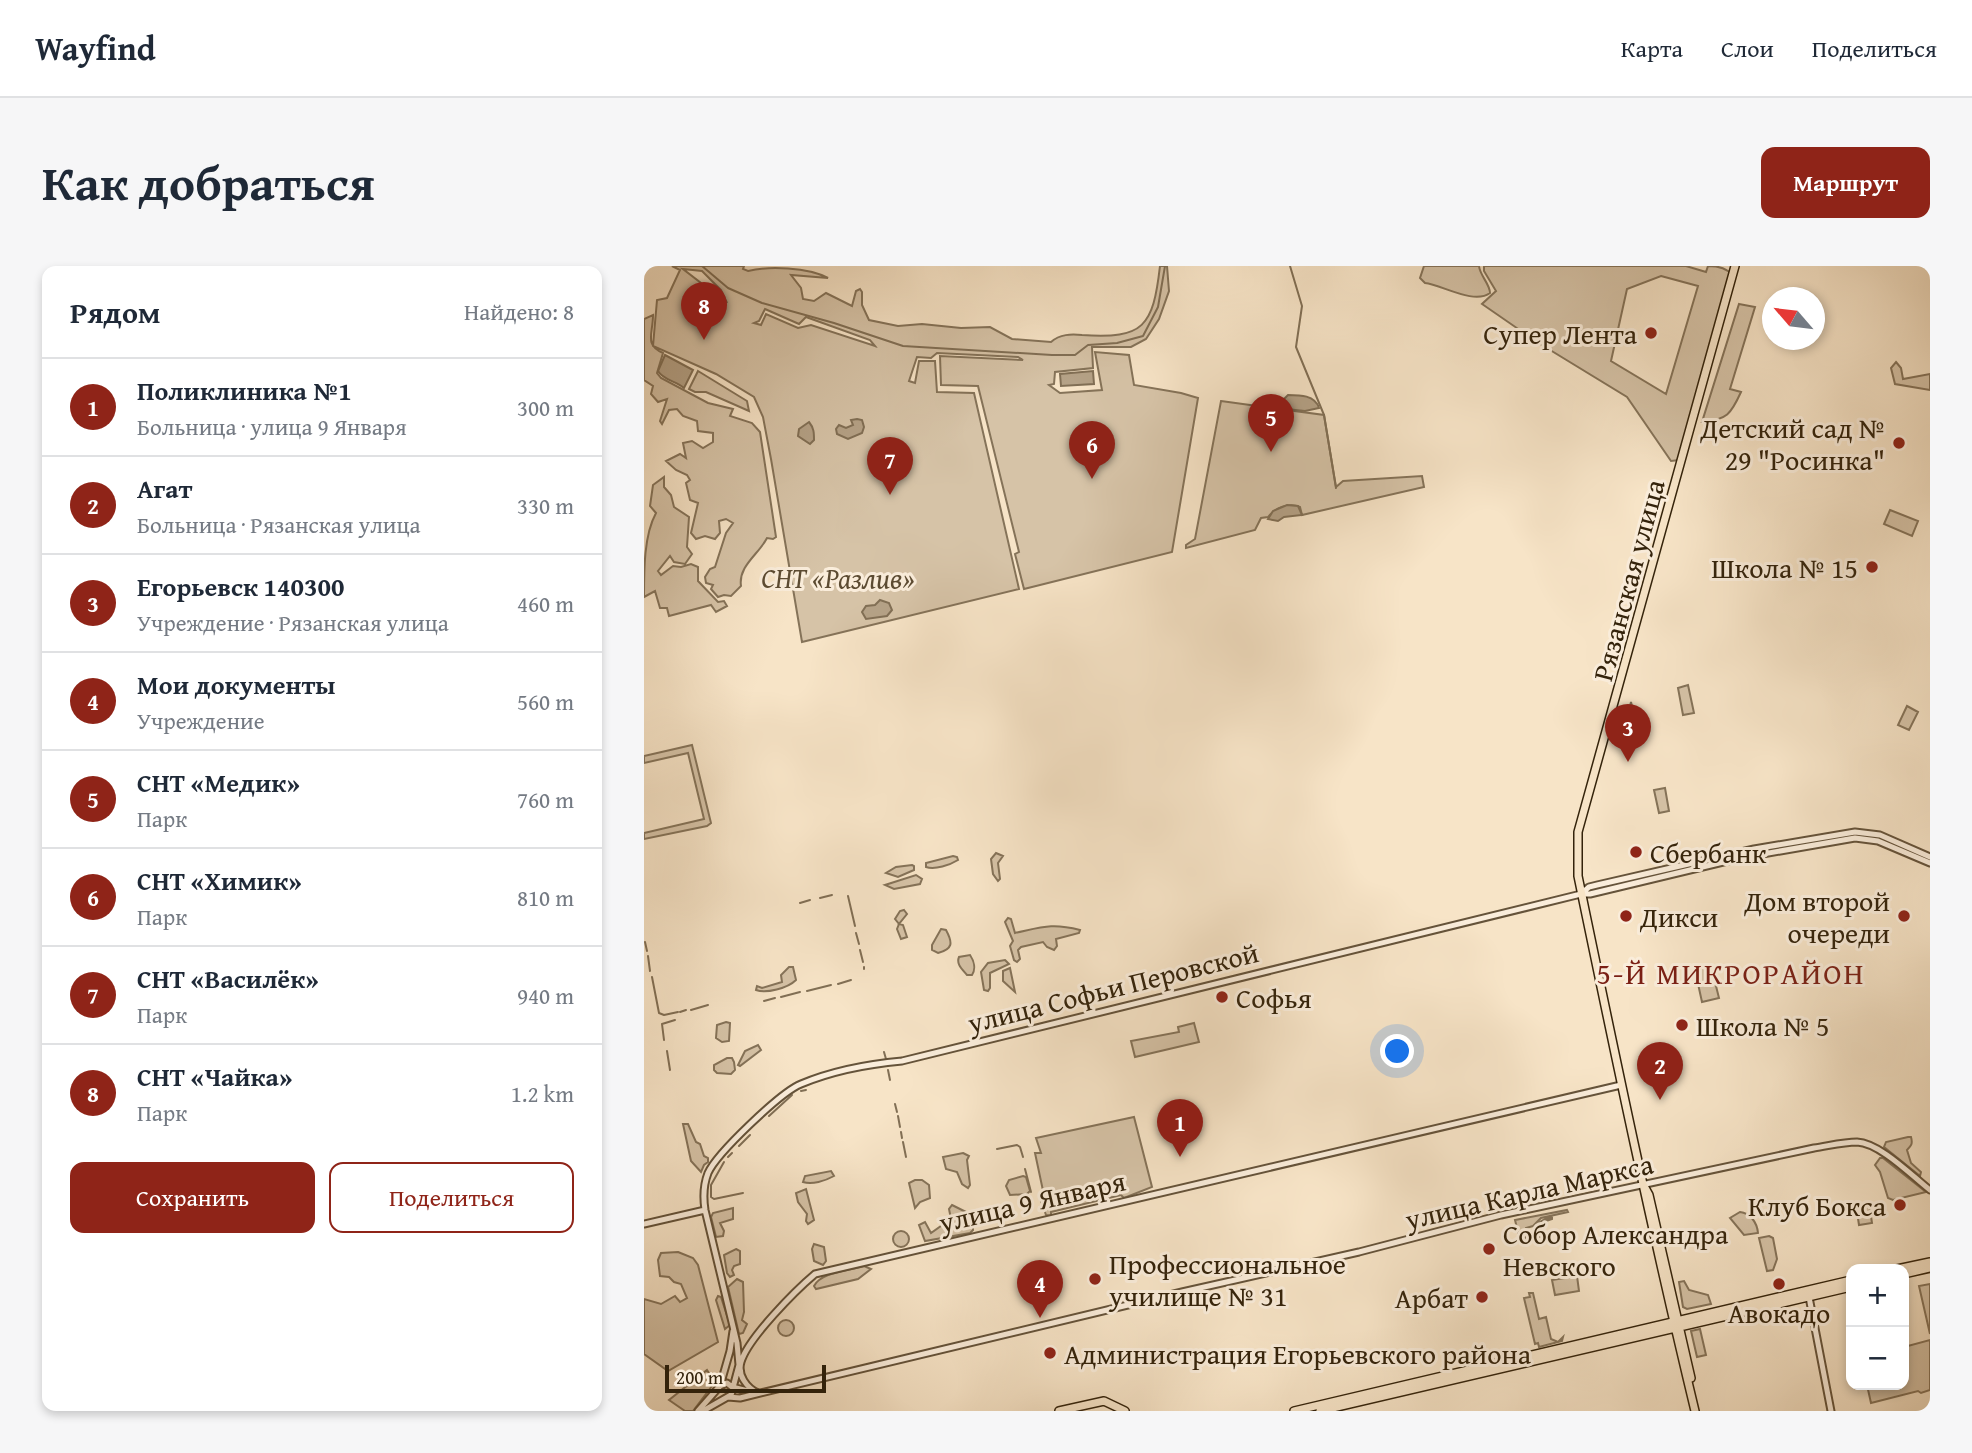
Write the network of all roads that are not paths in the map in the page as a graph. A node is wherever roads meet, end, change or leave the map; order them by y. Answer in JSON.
{"nodes":[{"id":1,"x":1738,"y":266,"type":"edge"},
{"id":2,"x":1740,"y":855,"type":"junction"},
{"id":3,"x":1930,"y":856,"type":"edge"},
{"id":4,"x":1930,"y":863,"type":"edge"},
{"id":5,"x":1581,"y":894,"type":"junction"},
{"id":6,"x":1620,"y":1085,"type":"junction"},
{"id":7,"x":1644,"y":1186,"type":"junction"},
{"id":8,"x":1930,"y":1191,"type":"edge"},
{"id":9,"x":705,"y":1210,"type":"junction"},
{"id":10,"x":644,"y":1224,"type":"edge"},
{"id":11,"x":1930,"y":1262,"type":"edge"},
{"id":12,"x":1909,"y":1267,"type":"edge"},
{"id":13,"x":1930,"y":1268,"type":"edge"},
{"id":14,"x":1909,"y":1273,"type":"edge"},
{"id":15,"x":1846,"y":1281,"type":"edge"},
{"id":16,"x":1846,"y":1288,"type":"edge"},
{"id":17,"x":1809,"y":1297,"type":"junction"},
{"id":18,"x":1676,"y":1324,"type":"junction"},
{"id":19,"x":733,"y":1328,"type":"junction"},
{"id":20,"x":739,"y":1365,"type":"junction"},
{"id":21,"x":719,"y":1387,"type":"junction"},
{"id":22,"x":732,"y":1387,"type":"junction"},
{"id":23,"x":758,"y":1393,"type":"junction"},
{"id":24,"x":726,"y":1397,"type":"junction"},
{"id":25,"x":701,"y":1411,"type":"edge"},
{"id":26,"x":1059,"y":1411,"type":"edge"},
{"id":27,"x":1125,"y":1411,"type":"edge"},
{"id":28,"x":1294,"y":1411,"type":"edge"},
{"id":29,"x":1320,"y":1411,"type":"edge"},
{"id":30,"x":1697,"y":1411,"type":"edge"},
{"id":31,"x":1830,"y":1411,"type":"edge"}],
"edges":[{"from":1,"to":5,"type":"main road","name":"Рязанская улица"},
{"from":2,"to":3,"type":"street","name":"улица Софьи Перовской"},
{"from":2,"to":4,"type":"street","name":"улица Софьи Перовской"},
{"from":2,"to":5,"type":"street","name":"улица Софьи Перовской"},
{"from":5,"to":6,"type":"main road","name":"Рязанская улица"},
{"from":5,"to":9,"type":"street","name":"улица Софьи Перовской"},
{"from":6,"to":7,"type":"main road","name":"Рязанская улица"},
{"from":6,"to":20,"type":"street","name":"улица 9 Января"},
{"from":7,"to":8,"type":"street","name":"улица Карла Маркса"},
{"from":7,"to":18,"type":"main road","name":"Рязанская улица"},
{"from":7,"to":23,"type":"street","name":"улица Карла Маркса"},
{"from":9,"to":10,"type":"street"},
{"from":9,"to":19,"type":"street"},
{"from":11,"to":12,"type":"main road"},
{"from":13,"to":14,"type":"main road"},
{"from":15,"to":18,"type":"main road"},
{"from":16,"to":17,"type":"main road"},
{"from":17,"to":18,"type":"main road"},
{"from":17,"to":31,"type":"street"},
{"from":18,"to":28,"type":"main road"},
{"from":18,"to":29,"type":"main road"},
{"from":18,"to":30,"type":"main road","name":"Рязанская улица"},
{"from":19,"to":20,"type":"street"},
{"from":19,"to":21,"type":"street"},
{"from":20,"to":22,"type":"street"},
{"from":20,"to":23,"type":"street"},
{"from":21,"to":22,"type":"street"},
{"from":21,"to":24,"type":"street"},
{"from":21,"to":25,"type":"street"},
{"from":22,"to":23,"type":"street"},
{"from":22,"to":24,"type":"street"},
{"from":23,"to":24,"type":"street","name":"улица Карла Маркса"},
{"from":24,"to":25,"type":"street"},
{"from":26,"to":27,"type":"main road"}]}
